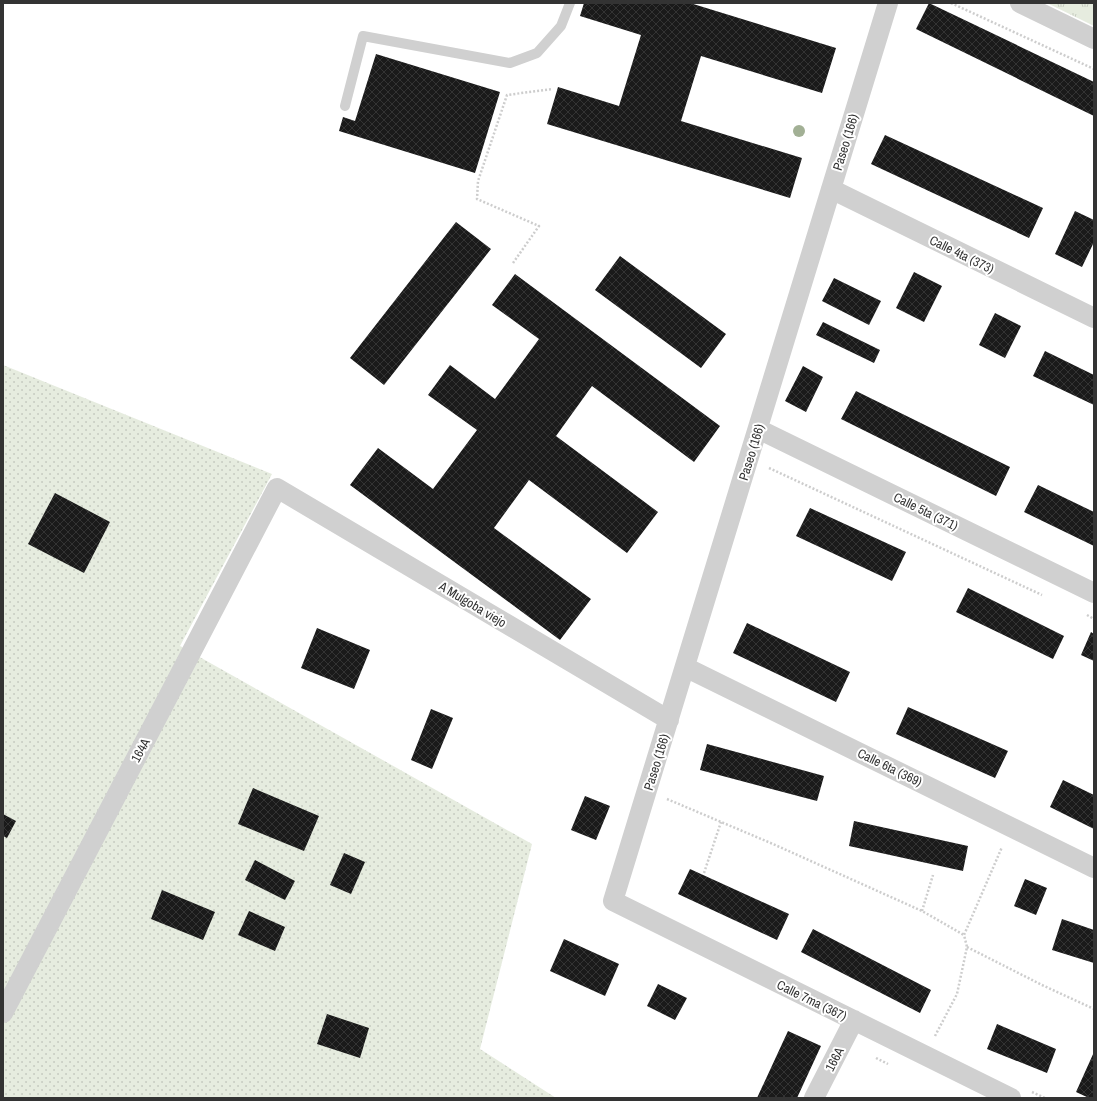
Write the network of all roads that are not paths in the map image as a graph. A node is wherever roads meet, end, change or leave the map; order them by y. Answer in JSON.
{"nodes":[{"id":1,"x":570,"y":3,"type":"edge"},
{"id":2,"x":888,"y":3,"type":"edge"},
{"id":3,"x":1020,"y":3,"type":"edge"},
{"id":4,"x":1094,"y":39,"type":"edge"},
{"id":5,"x":345,"y":106,"type":"dead end"},
{"id":6,"x":831,"y":189,"type":"junction"},
{"id":7,"x":1094,"y":318,"type":"edge"},
{"id":8,"x":758,"y":429,"type":"junction"},
{"id":9,"x":277,"y":488,"type":"joint"},
{"id":10,"x":1094,"y":593,"type":"edge"},
{"id":11,"x":685,"y":667,"type":"junction"},
{"id":12,"x":669,"y":720,"type":"junction"},
{"id":13,"x":1094,"y":868,"type":"edge"},
{"id":14,"x":613,"y":901,"type":"joint"},
{"id":15,"x":3,"y":1012,"type":"edge"},
{"id":16,"x":854,"y":1020,"type":"junction"},
{"id":17,"x":814,"y":1098,"type":"edge"},
{"id":18,"x":1011,"y":1098,"type":"edge"}],
"edges":[{"from":1,"to":5,"type":"lane"},
{"from":2,"to":6,"type":"street","name":"Paseo (166)"},
{"from":3,"to":4,"type":"street"},
{"from":6,"to":7,"type":"street","name":"Calle 4ta (373)"},
{"from":6,"to":8,"type":"street","name":"Paseo (166)"},
{"from":8,"to":10,"type":"street","name":"Calle 5ta (371)"},
{"from":8,"to":11,"type":"street","name":"Paseo (166)"},
{"from":9,"to":12,"type":"street","name":"A Mulgoba viejo"},
{"from":9,"to":15,"type":"street","name":"164A"},
{"from":11,"to":12,"type":"street","name":"Paseo (166)"},
{"from":11,"to":13,"type":"street","name":"Calle 6ta (369)"},
{"from":12,"to":14,"type":"street","name":"Paseo (166)"},
{"from":14,"to":16,"type":"street","name":"Calle 7ma (367)"},
{"from":16,"to":17,"type":"street","name":"166A"},
{"from":16,"to":18,"type":"street","name":"Calle 7ma (367)"}]}
